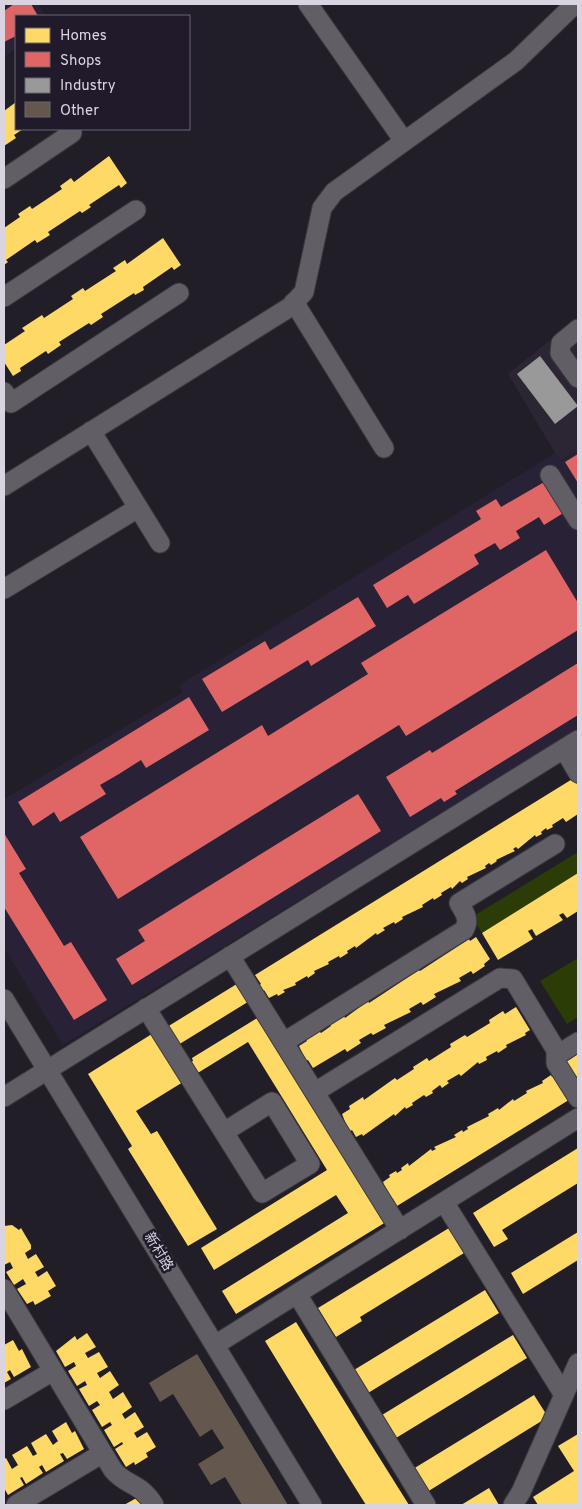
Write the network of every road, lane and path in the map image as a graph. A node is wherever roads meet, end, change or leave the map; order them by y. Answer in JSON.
{"nodes":[{"id":1,"x":308,"y":4,"type":"edge"},
{"id":2,"x":575,"y":4,"type":"edge"},
{"id":3,"x":72,"y":133,"type":"dead end"},
{"id":4,"x":404,"y":141,"type":"junction"},
{"id":5,"x":4,"y":179,"type":"edge"},
{"id":6,"x":136,"y":210,"type":"dead end"},
{"id":7,"x":179,"y":293,"type":"dead end"},
{"id":8,"x":4,"y":297,"type":"edge"},
{"id":9,"x":294,"y":302,"type":"junction"},
{"id":10,"x":578,"y":329,"type":"edge"},
{"id":11,"x":578,"y":378,"type":"edge"},
{"id":12,"x":4,"y":392,"type":"edge"},
{"id":13,"x":91,"y":431,"type":"junction"},
{"id":14,"x":384,"y":448,"type":"dead end"},
{"id":15,"x":550,"y":475,"type":"dead end"},
{"id":16,"x":4,"y":486,"type":"edge"},
{"id":17,"x":138,"y":508,"type":"junction"},
{"id":18,"x":578,"y":520,"type":"edge"},
{"id":19,"x":160,"y":542,"type":"dead end"},
{"id":20,"x":4,"y":589,"type":"edge"},
{"id":21,"x":571,"y":745,"type":"edge"},
{"id":22,"x":578,"y":773,"type":"edge"},
{"id":23,"x":555,"y":844,"type":"dead end"},
{"id":24,"x":230,"y":956,"type":"junction"},
{"id":25,"x":4,"y":1000,"type":"edge"},
{"id":26,"x":146,"y":1008,"type":"junction"},
{"id":27,"x":284,"y":1042,"type":"junction"},
{"id":28,"x":578,"y":1042,"type":"edge"},
{"id":29,"x":557,"y":1055,"type":"junction"},
{"id":30,"x":46,"y":1069,"type":"junction"},
{"id":31,"x":315,"y":1092,"type":"junction"},
{"id":32,"x":4,"y":1097,"type":"edge"},
{"id":33,"x":578,"y":1098,"type":"edge"},
{"id":34,"x":578,"y":1118,"type":"edge"},
{"id":35,"x":224,"y":1132,"type":"junction"},
{"id":36,"x":444,"y":1202,"type":"junction"},
{"id":37,"x":400,"y":1230,"type":"junction"},
{"id":38,"x":4,"y":1289,"type":"edge"},
{"id":39,"x":297,"y":1294,"type":"junction"},
{"id":40,"x":215,"y":1345,"type":"junction"},
{"id":41,"x":578,"y":1363,"type":"edge"},
{"id":42,"x":53,"y":1371,"type":"junction"},
{"id":43,"x":564,"y":1395,"type":"junction"},
{"id":44,"x":4,"y":1400,"type":"edge"},
{"id":45,"x":103,"y":1453,"type":"junction"},
{"id":46,"x":16,"y":1505,"type":"edge"},
{"id":47,"x":154,"y":1505,"type":"edge"},
{"id":48,"x":312,"y":1505,"type":"edge"},
{"id":49,"x":426,"y":1505,"type":"edge"},
{"id":50,"x":513,"y":1505,"type":"edge"}],
"edges":[{"from":1,"to":4,"type":"street"},
{"from":2,"to":4,"type":"street"},
{"from":3,"to":5,"type":"street"},
{"from":4,"to":9,"type":"street"},
{"from":6,"to":8,"type":"street"},
{"from":7,"to":12,"type":"street"},
{"from":9,"to":13,"type":"street"},
{"from":9,"to":14,"type":"street"},
{"from":10,"to":11,"type":"street"},
{"from":13,"to":16,"type":"street"},
{"from":13,"to":17,"type":"street"},
{"from":15,"to":18,"type":"street"},
{"from":17,"to":19,"type":"street"},
{"from":17,"to":20,"type":"street"},
{"from":21,"to":22,"type":"street"},
{"from":21,"to":24,"type":"street"},
{"from":23,"to":27,"type":"street"},
{"from":24,"to":26,"type":"street"},
{"from":24,"to":27,"type":"street"},
{"from":25,"to":30,"type":"street","name":"新村路"},
{"from":26,"to":30,"type":"street"},
{"from":26,"to":35,"type":"street"},
{"from":27,"to":31,"type":"street"},
{"from":28,"to":29,"type":"street"},
{"from":29,"to":31,"type":"street"},
{"from":29,"to":33,"type":"street"},
{"from":30,"to":32,"type":"street"},
{"from":30,"to":40,"type":"street","name":"新村路"},
{"from":31,"to":37,"type":"street"},
{"from":34,"to":36,"type":"street"},
{"from":35,"to":35,"type":"street"},
{"from":36,"to":37,"type":"street"},
{"from":36,"to":43,"type":"street"},
{"from":37,"to":39,"type":"street"},
{"from":38,"to":42,"type":"street"},
{"from":39,"to":40,"type":"street"},
{"from":39,"to":49,"type":"street"},
{"from":40,"to":48,"type":"street","name":"新村路"},
{"from":41,"to":43,"type":"street"},
{"from":42,"to":44,"type":"street"},
{"from":42,"to":45,"type":"street"},
{"from":43,"to":50,"type":"street"},
{"from":45,"to":46,"type":"street"},
{"from":45,"to":47,"type":"street"}]}
